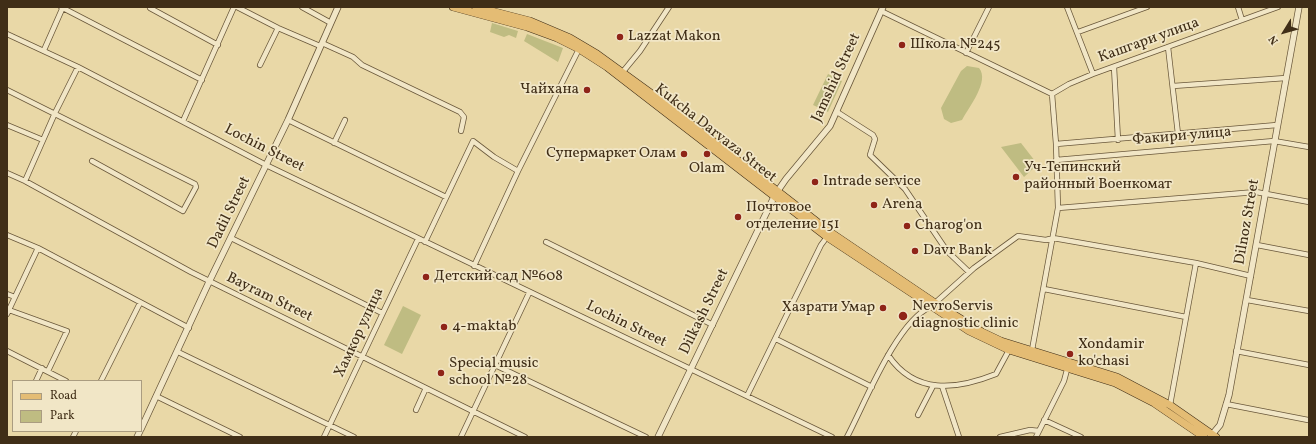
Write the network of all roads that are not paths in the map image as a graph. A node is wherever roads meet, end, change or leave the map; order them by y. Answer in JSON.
{"nodes":[{"id":1,"x":62,"y":7,"type":"edge"},
{"id":2,"x":236,"y":7,"type":"edge"},
{"id":3,"x":302,"y":7,"type":"edge"},
{"id":4,"x":338,"y":7,"type":"edge"},
{"id":5,"x":452,"y":7,"type":"edge"},
{"id":6,"x":476,"y":7,"type":"edge"},
{"id":7,"x":669,"y":7,"type":"edge"},
{"id":8,"x":989,"y":7,"type":"edge"},
{"id":9,"x":1067,"y":7,"type":"edge"},
{"id":10,"x":1147,"y":7,"type":"edge"},
{"id":11,"x":1238,"y":7,"type":"edge"},
{"id":12,"x":1278,"y":7,"type":"edge"},
{"id":13,"x":1299,"y":7,"type":"edge"},
{"id":14,"x":150,"y":8,"type":"dead end"},
{"id":15,"x":882,"y":9,"type":"edge"},
{"id":16,"x":1242,"y":20,"type":"junction"},
{"id":17,"x":331,"y":23,"type":"junction"},
{"id":18,"x":278,"y":28,"type":"junction"},
{"id":19,"x":1078,"y":32,"type":"junction"},
{"id":20,"x":7,"y":34,"type":"edge"},
{"id":21,"x":321,"y":44,"type":"junction"},
{"id":22,"x":218,"y":45,"type":"junction"},
{"id":23,"x":581,"y":46,"type":"junction"},
{"id":24,"x":1168,"y":47,"type":"junction"},
{"id":25,"x":44,"y":50,"type":"junction"},
{"id":26,"x":966,"y":53,"type":"junction"},
{"id":27,"x":260,"y":65,"type":"dead end"},
{"id":28,"x":78,"y":67,"type":"junction"},
{"id":29,"x":1114,"y":67,"type":"junction"},
{"id":30,"x":621,"y":74,"type":"junction"},
{"id":31,"x":1093,"y":74,"type":"junction"},
{"id":32,"x":1286,"y":78,"type":"junction"},
{"id":33,"x":202,"y":80,"type":"junction"},
{"id":34,"x":1174,"y":86,"type":"junction"},
{"id":35,"x":7,"y":90,"type":"edge"},
{"id":36,"x":1052,"y":94,"type":"junction"},
{"id":37,"x":837,"y":112,"type":"junction"},
{"id":38,"x":55,"y":113,"type":"junction"},
{"id":39,"x":288,"y":120,"type":"junction"},
{"id":40,"x":345,"y":120,"type":"dead end"},
{"id":41,"x":182,"y":121,"type":"junction"},
{"id":42,"x":7,"y":125,"type":"edge"},
{"id":43,"x":1277,"y":125,"type":"junction"},
{"id":44,"x":461,"y":131,"type":"dead end"},
{"id":45,"x":1178,"y":134,"type":"junction"},
{"id":46,"x":43,"y":140,"type":"junction"},
{"id":47,"x":1118,"y":140,"type":"junction"},
{"id":48,"x":1274,"y":141,"type":"junction"},
{"id":49,"x":334,"y":143,"type":"junction"},
{"id":50,"x":1056,"y":144,"type":"junction"},
{"id":51,"x":1309,"y":147,"type":"edge"},
{"id":52,"x":1056,"y":160,"type":"junction"},
{"id":53,"x":92,"y":161,"type":"dead end"},
{"id":54,"x":267,"y":165,"type":"junction"},
{"id":55,"x":518,"y":171,"type":"junction"},
{"id":56,"x":7,"y":173,"type":"edge"},
{"id":57,"x":25,"y":181,"type":"junction"},
{"id":58,"x":776,"y":194,"type":"junction"},
{"id":59,"x":1265,"y":194,"type":"junction"},
{"id":60,"x":446,"y":197,"type":"junction"},
{"id":61,"x":1309,"y":202,"type":"edge"},
{"id":62,"x":1058,"y":208,"type":"junction"},
{"id":63,"x":7,"y":235,"type":"edge"},
{"id":64,"x":829,"y":235,"type":"junction"},
{"id":65,"x":231,"y":238,"type":"junction"},
{"id":66,"x":1053,"y":238,"type":"junction"},
{"id":67,"x":418,"y":239,"type":"junction"},
{"id":68,"x":425,"y":242,"type":"junction"},
{"id":69,"x":546,"y":242,"type":"dead end"},
{"id":70,"x":1257,"y":246,"type":"junction"},
{"id":71,"x":38,"y":248,"type":"junction"},
{"id":72,"x":1309,"y":255,"type":"edge"},
{"id":73,"x":1196,"y":263,"type":"junction"},
{"id":74,"x":474,"y":266,"type":"junction"},
{"id":75,"x":969,"y":272,"type":"junction"},
{"id":76,"x":1251,"y":276,"type":"junction"},
{"id":77,"x":209,"y":282,"type":"junction"},
{"id":78,"x":1044,"y":289,"type":"junction"},
{"id":79,"x":529,"y":292,"type":"junction"},
{"id":80,"x":7,"y":294,"type":"edge"},
{"id":81,"x":15,"y":297,"type":"junction"},
{"id":82,"x":1247,"y":300,"type":"junction"},
{"id":83,"x":140,"y":303,"type":"junction"},
{"id":84,"x":932,"y":305,"type":"junction"},
{"id":85,"x":1309,"y":311,"type":"edge"},
{"id":86,"x":8,"y":312,"type":"edge"},
{"id":87,"x":382,"y":313,"type":"junction"},
{"id":88,"x":1186,"y":317,"type":"junction"},
{"id":89,"x":713,"y":325,"type":"junction"},
{"id":90,"x":189,"y":328,"type":"junction"},
{"id":91,"x":776,"y":339,"type":"junction"},
{"id":92,"x":1009,"y":350,"type":"junction"},
{"id":93,"x":1032,"y":350,"type":"junction"},
{"id":94,"x":1236,"y":351,"type":"junction"},
{"id":95,"x":7,"y":352,"type":"edge"},
{"id":96,"x":178,"y":352,"type":"junction"},
{"id":97,"x":888,"y":355,"type":"junction"},
{"id":98,"x":362,"y":357,"type":"junction"},
{"id":99,"x":1069,"y":364,"type":"junction"},
{"id":100,"x":495,"y":365,"type":"junction"},
{"id":101,"x":1309,"y":365,"type":"edge"},
{"id":102,"x":42,"y":368,"type":"junction"},
{"id":103,"x":691,"y":370,"type":"junction"},
{"id":104,"x":48,"y":371,"type":"junction"},
{"id":105,"x":36,"y":380,"type":"edge"},
{"id":106,"x":64,"y":380,"type":"edge"},
{"id":107,"x":102,"y":380,"type":"edge"},
{"id":108,"x":933,"y":386,"type":"junction"},
{"id":109,"x":942,"y":386,"type":"junction"},
{"id":110,"x":872,"y":387,"type":"junction"},
{"id":111,"x":426,"y":388,"type":"junction"},
{"id":112,"x":156,"y":396,"type":"junction"},
{"id":113,"x":747,"y":396,"type":"junction"},
{"id":114,"x":1226,"y":404,"type":"junction"},
{"id":115,"x":1170,"y":405,"type":"junction"},
{"id":116,"x":416,"y":410,"type":"dead end"},
{"id":117,"x":472,"y":412,"type":"junction"},
{"id":118,"x":918,"y":415,"type":"dead end"},
{"id":119,"x":143,"y":418,"type":"edge"},
{"id":120,"x":1044,"y":420,"type":"junction"},
{"id":121,"x":1308,"y":420,"type":"edge"},
{"id":122,"x":330,"y":425,"type":"junction"},
{"id":123,"x":1039,"y":431,"type":"junction"},
{"id":124,"x":522,"y":436,"type":"edge"},
{"id":125,"x":1213,"y":436,"type":"edge"},
{"id":126,"x":240,"y":437,"type":"edge"},
{"id":127,"x":324,"y":437,"type":"edge"},
{"id":128,"x":354,"y":437,"type":"edge"},
{"id":129,"x":461,"y":437,"type":"edge"},
{"id":130,"x":646,"y":437,"type":"edge"},
{"id":131,"x":658,"y":437,"type":"edge"},
{"id":132,"x":832,"y":437,"type":"edge"},
{"id":133,"x":847,"y":437,"type":"edge"},
{"id":134,"x":959,"y":437,"type":"edge"},
{"id":135,"x":1000,"y":437,"type":"edge"},
{"id":136,"x":1036,"y":437,"type":"edge"},
{"id":137,"x":1081,"y":437,"type":"edge"},
{"id":138,"x":1204,"y":437,"type":"edge"}],
"edges":[{"from":1,"to":25,"type":"street"},
{"from":1,"to":33,"type":"street"},
{"from":2,"to":18,"type":"street"},
{"from":2,"to":22,"type":"street"},
{"from":3,"to":17,"type":"street"},
{"from":4,"to":17,"type":"street","name":"Dadil Street"},
{"from":5,"to":23,"type":"main road","name":"Kukcha Darvaza Street"},
{"from":6,"to":23,"type":"main road","name":"Kukcha Darvaza Street"},
{"from":7,"to":30,"type":"street"},
{"from":8,"to":26,"type":"street"},
{"from":9,"to":19,"type":"street"},
{"from":10,"to":19,"type":"street"},
{"from":11,"to":16,"type":"street"},
{"from":12,"to":16,"type":"street","name":"Кашгари улица"},
{"from":13,"to":32,"type":"street","name":"Dilnoz Street"},
{"from":14,"to":22,"type":"street"},
{"from":15,"to":26,"type":"street"},
{"from":15,"to":37,"type":"street","name":"Jamshid Street"},
{"from":16,"to":24,"type":"street","name":"Кашгари улица"},
{"from":17,"to":21,"type":"street","name":"Dadil Street"},
{"from":18,"to":21,"type":"street"},
{"from":18,"to":27,"type":"street"},
{"from":19,"to":31,"type":"street"},
{"from":20,"to":25,"type":"street","name":"Lochin Street"},
{"from":21,"to":39,"type":"street","name":"Dadil Street"},
{"from":21,"to":44,"type":"street"},
{"from":22,"to":33,"type":"street"},
{"from":23,"to":30,"type":"main road","name":"Kukcha Darvaza Street"},
{"from":23,"to":55,"type":"street"},
{"from":24,"to":29,"type":"street","name":"Кашгари улица"},
{"from":24,"to":34,"type":"street"},
{"from":25,"to":28,"type":"street","name":"Lochin Street"},
{"from":26,"to":36,"type":"street"},
{"from":28,"to":38,"type":"street"},
{"from":28,"to":41,"type":"street","name":"Lochin Street"},
{"from":29,"to":31,"type":"street","name":"Кашгари улица"},
{"from":29,"to":47,"type":"street"},
{"from":30,"to":58,"type":"main road","name":"Kukcha Darvaza Street"},
{"from":31,"to":36,"type":"street","name":"Кашгари улица"},
{"from":32,"to":34,"type":"street"},
{"from":32,"to":43,"type":"street","name":"Dilnoz Street"},
{"from":33,"to":41,"type":"street"},
{"from":34,"to":45,"type":"street"},
{"from":35,"to":38,"type":"street"},
{"from":36,"to":50,"type":"street"},
{"from":37,"to":58,"type":"street","name":"Jamshid Street"},
{"from":37,"to":75,"type":"street"},
{"from":38,"to":46,"type":"street"},
{"from":38,"to":53,"type":"street"},
{"from":39,"to":49,"type":"street"},
{"from":39,"to":54,"type":"street","name":"Dadil Street"},
{"from":40,"to":49,"type":"street"},
{"from":41,"to":54,"type":"street","name":"Lochin Street"},
{"from":42,"to":46,"type":"street"},
{"from":43,"to":45,"type":"street","name":"Факири улица"},
{"from":43,"to":48,"type":"street","name":"Dilnoz Street"},
{"from":45,"to":47,"type":"street","name":"Факири улица"},
{"from":46,"to":57,"type":"street"},
{"from":47,"to":50,"type":"street","name":"Факири улица"},
{"from":48,"to":51,"type":"street","name":"Факири улица"},
{"from":48,"to":52,"type":"street","name":"Факири улица"},
{"from":48,"to":59,"type":"street","name":"Dilnoz Street"},
{"from":49,"to":60,"type":"street"},
{"from":50,"to":52,"type":"street"},
{"from":52,"to":62,"type":"street"},
{"from":54,"to":65,"type":"street","name":"Dadil Street"},
{"from":54,"to":67,"type":"street","name":"Lochin Street"},
{"from":55,"to":60,"type":"street"},
{"from":55,"to":74,"type":"street"},
{"from":56,"to":57,"type":"street","name":"Bayram Street"},
{"from":57,"to":77,"type":"street","name":"Bayram Street"},
{"from":58,"to":64,"type":"main road","name":"Kukcha Darvaza Street"},
{"from":58,"to":89,"type":"street","name":"Dilkash Street"},
{"from":59,"to":61,"type":"street"},
{"from":59,"to":62,"type":"street"},
{"from":59,"to":70,"type":"street","name":"Dilnoz Street"},
{"from":60,"to":68,"type":"street"},
{"from":62,"to":66,"type":"street"},
{"from":63,"to":71,"type":"street"},
{"from":64,"to":84,"type":"main road","name":"Kukcha Darvaza Street"},
{"from":64,"to":91,"type":"street"},
{"from":65,"to":77,"type":"street","name":"Dadil Street"},
{"from":65,"to":87,"type":"street"},
{"from":66,"to":73,"type":"street"},
{"from":66,"to":75,"type":"street"},
{"from":66,"to":78,"type":"street"},
{"from":67,"to":68,"type":"street","name":"Lochin Street"},
{"from":67,"to":87,"type":"street","name":"Хамкор улица"},
{"from":68,"to":74,"type":"street","name":"Lochin Street"},
{"from":69,"to":89,"type":"street"},
{"from":70,"to":72,"type":"street"},
{"from":70,"to":76,"type":"street","name":"Dilnoz Street"},
{"from":71,"to":81,"type":"street"},
{"from":71,"to":83,"type":"street"},
{"from":73,"to":76,"type":"street"},
{"from":73,"to":88,"type":"street"},
{"from":74,"to":79,"type":"street","name":"Lochin Street"},
{"from":75,"to":84,"type":"street"},
{"from":76,"to":82,"type":"street","name":"Dilnoz Street"},
{"from":77,"to":90,"type":"street","name":"Dadil Street"},
{"from":77,"to":98,"type":"street","name":"Bayram Street"},
{"from":78,"to":88,"type":"street"},
{"from":78,"to":93,"type":"street"},
{"from":79,"to":100,"type":"street"},
{"from":79,"to":103,"type":"street","name":"Lochin Street"},
{"from":80,"to":81,"type":"street"},
{"from":81,"to":86,"type":"street"},
{"from":82,"to":85,"type":"street"},
{"from":82,"to":94,"type":"street","name":"Dilnoz Street"},
{"from":83,"to":90,"type":"street"},
{"from":83,"to":107,"type":"street"},
{"from":84,"to":92,"type":"main road","name":"Kukcha Darvaza Street"},
{"from":84,"to":93,"type":"main road","name":"Kukcha Darvaza Street"},
{"from":84,"to":97,"type":"street"},
{"from":86,"to":104,"type":"street"},
{"from":87,"to":98,"type":"street","name":"Хамкор улица"},
{"from":88,"to":115,"type":"street"},
{"from":89,"to":103,"type":"street","name":"Dilkash Street"},
{"from":90,"to":96,"type":"street","name":"Dadil Street"},
{"from":91,"to":110,"type":"street"},
{"from":91,"to":113,"type":"street"},
{"from":92,"to":99,"type":"main road","name":"Kukcha Darvaza Street"},
{"from":92,"to":109,"type":"street"},
{"from":93,"to":99,"type":"main road","name":"Kukcha Darvaza Street"},
{"from":94,"to":101,"type":"street"},
{"from":94,"to":114,"type":"street","name":"Dilnoz Street"},
{"from":95,"to":102,"type":"street"},
{"from":96,"to":112,"type":"street","name":"Dadil Street"},
{"from":96,"to":122,"type":"street"},
{"from":97,"to":108,"type":"street"},
{"from":97,"to":110,"type":"street"},
{"from":98,"to":111,"type":"street","name":"Bayram Street"},
{"from":98,"to":122,"type":"street","name":"Хамкор улица"},
{"from":99,"to":115,"type":"main road","name":"Kukcha Darvaza Street"},
{"from":99,"to":120,"type":"street"},
{"from":99,"to":138,"type":"main road","name":"Kukcha Darvaza Street"},
{"from":100,"to":117,"type":"street"},
{"from":100,"to":130,"type":"street"},
{"from":102,"to":104,"type":"street"},
{"from":102,"to":105,"type":"street"},
{"from":103,"to":113,"type":"street","name":"Lochin Street"},
{"from":103,"to":131,"type":"street","name":"Dilkash Street"},
{"from":104,"to":106,"type":"street"},
{"from":108,"to":109,"type":"street"},
{"from":108,"to":118,"type":"street"},
{"from":109,"to":134,"type":"street"},
{"from":110,"to":133,"type":"street"},
{"from":111,"to":116,"type":"street"},
{"from":111,"to":117,"type":"street","name":"Bayram Street"},
{"from":112,"to":119,"type":"street","name":"Dadil Street"},
{"from":112,"to":126,"type":"street"},
{"from":113,"to":132,"type":"street","name":"Lochin Street"},
{"from":114,"to":121,"type":"street"},
{"from":114,"to":125,"type":"street","name":"Dilnoz Street"},
{"from":115,"to":125,"type":"main road","name":"Kukcha Darvaza Street"},
{"from":117,"to":124,"type":"street","name":"Bayram Street"},
{"from":117,"to":129,"type":"street"},
{"from":120,"to":123,"type":"street"},
{"from":120,"to":137,"type":"street"},
{"from":122,"to":127,"type":"street","name":"Хамкор улица"},
{"from":122,"to":128,"type":"street"},
{"from":123,"to":135,"type":"street"},
{"from":123,"to":136,"type":"street"}]}
